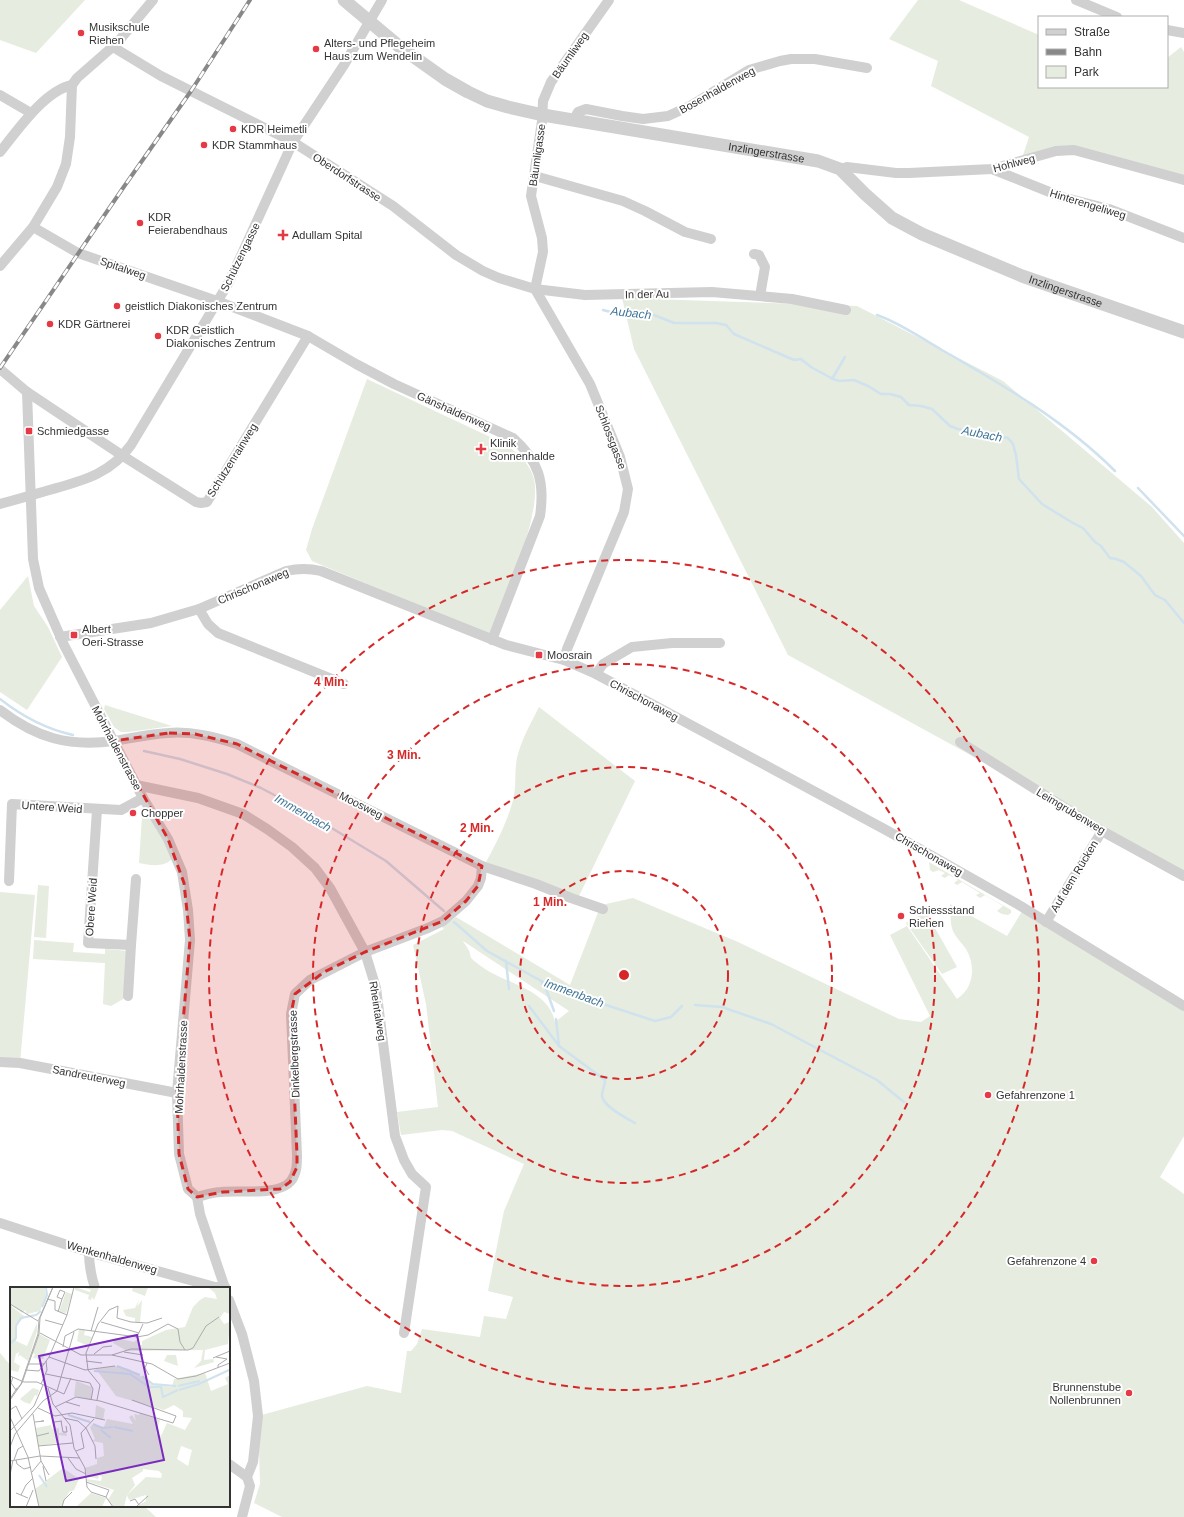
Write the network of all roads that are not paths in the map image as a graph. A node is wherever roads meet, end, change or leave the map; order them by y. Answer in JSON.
{"nodes":[{"id":1,"x":153,"y":0,"type":"edge"},
{"id":2,"x":344,"y":0,"type":"edge"},
{"id":3,"x":382,"y":0,"type":"edge"},
{"id":4,"x":609,"y":0,"type":"edge"},
{"id":5,"x":1076,"y":0,"type":"edge"},
{"id":6,"x":1115,"y":16,"type":"edge"},
{"id":7,"x":370,"y":22,"type":"junction"},
{"id":8,"x":1182,"y":29,"type":"edge"},
{"id":9,"x":1168,"y":30,"type":"edge"},
{"id":10,"x":113,"y":47,"type":"junction"},
{"id":11,"x":867,"y":68,"type":"dead end"},
{"id":12,"x":72,"y":85,"type":"junction"},
{"id":13,"x":0,"y":95,"type":"edge"},
{"id":14,"x":31,"y":113,"type":"junction"},
{"id":15,"x":543,"y":115,"type":"junction"},
{"id":16,"x":573,"y":120,"type":"junction"},
{"id":17,"x":293,"y":142,"type":"junction"},
{"id":18,"x":0,"y":152,"type":"edge"},
{"id":19,"x":840,"y":169,"type":"junction"},
{"id":20,"x":992,"y":169,"type":"junction"},
{"id":21,"x":535,"y":176,"type":"junction"},
{"id":22,"x":1184,"y":180,"type":"edge"},
{"id":23,"x":33,"y":227,"type":"junction"},
{"id":24,"x":711,"y":238,"type":"dead end"},
{"id":25,"x":1184,"y":238,"type":"edge"},
{"id":26,"x":754,"y":254,"type":"dead end"},
{"id":27,"x":0,"y":266,"type":"edge"},
{"id":28,"x":535,"y":289,"type":"junction"},
{"id":29,"x":760,"y":296,"type":"junction"},
{"id":30,"x":217,"y":301,"type":"junction"},
{"id":31,"x":846,"y":310,"type":"dead end"},
{"id":32,"x":1184,"y":332,"type":"edge"},
{"id":33,"x":308,"y":336,"type":"junction"},
{"id":34,"x":0,"y":369,"type":"edge"},
{"id":35,"x":27,"y":392,"type":"junction"},
{"id":36,"x":123,"y":456,"type":"junction"},
{"id":37,"x":31,"y":495,"type":"junction"},
{"id":38,"x":0,"y":504,"type":"edge"},
{"id":39,"x":199,"y":608,"type":"junction"},
{"id":40,"x":60,"y":637,"type":"junction"},
{"id":41,"x":492,"y":640,"type":"junction"},
{"id":42,"x":720,"y":643,"type":"dead end"},
{"id":43,"x":564,"y":660,"type":"junction"},
{"id":44,"x":596,"y":674,"type":"junction"},
{"id":45,"x":344,"y":684,"type":"dead end"},
{"id":46,"x":0,"y":710,"type":"edge"},
{"id":47,"x":113,"y":741,"type":"junction"},
{"id":48,"x":960,"y":742,"type":"dead end"},
{"id":49,"x":136,"y":785,"type":"junction"},
{"id":50,"x":143,"y":798,"type":"junction"},
{"id":51,"x":97,"y":810,"type":"junction"},
{"id":52,"x":1102,"y":830,"type":"junction"},
{"id":53,"x":482,"y":866,"type":"junction"},
{"id":54,"x":1184,"y":876,"type":"edge"},
{"id":55,"x":136,"y":879,"type":"dead end"},
{"id":56,"x":9,"y":881,"type":"dead end"},
{"id":57,"x":603,"y":909,"type":"dead end"},
{"id":58,"x":1046,"y":922,"type":"junction"},
{"id":59,"x":131,"y":945,"type":"junction"},
{"id":60,"x":365,"y":952,"type":"junction"},
{"id":61,"x":128,"y":996,"type":"dead end"},
{"id":62,"x":1184,"y":1006,"type":"edge"},
{"id":63,"x":0,"y":1062,"type":"edge"},
{"id":64,"x":177,"y":1093,"type":"junction"},
{"id":65,"x":197,"y":1197,"type":"junction"},
{"id":66,"x":0,"y":1223,"type":"edge"},
{"id":67,"x":89,"y":1252,"type":"junction"},
{"id":68,"x":95,"y":1287,"type":"edge"},
{"id":69,"x":225,"y":1287,"type":"edge"},
{"id":70,"x":230,"y":1303,"type":"edge"},
{"id":71,"x":404,"y":1333,"type":"dead end"},
{"id":72,"x":230,"y":1465,"type":"edge"},
{"id":73,"x":247,"y":1477,"type":"junction"},
{"id":74,"x":242,"y":1517,"type":"edge"}],
"edges":[{"from":1,"to":10,"type":"street"},
{"from":2,"to":7,"type":"street","name":"Inzlingerstrasse"},
{"from":3,"to":7,"type":"street","name":"Schützengasse"},
{"from":4,"to":15,"type":"street","name":"Bäumliweg"},
{"from":5,"to":6,"type":"street"},
{"from":7,"to":15,"type":"street","name":"Inzlingerstrasse"},
{"from":7,"to":17,"type":"street","name":"Schützengasse"},
{"from":8,"to":9,"type":"street"},
{"from":10,"to":12,"type":"street"},
{"from":10,"to":17,"type":"street","name":"Oberdorfstrasse"},
{"from":11,"to":16,"type":"street","name":"Bosenhaldenweg"},
{"from":12,"to":14,"type":"street"},
{"from":12,"to":23,"type":"street"},
{"from":13,"to":14,"type":"street"},
{"from":14,"to":18,"type":"street"},
{"from":15,"to":16,"type":"street","name":"Inzlingerstrasse"},
{"from":15,"to":21,"type":"street","name":"Bäumligasse"},
{"from":16,"to":19,"type":"street","name":"Inzlingerstrasse"},
{"from":17,"to":28,"type":"street","name":"Oberdorfstrasse"},
{"from":17,"to":30,"type":"street","name":"Schützengasse"},
{"from":19,"to":20,"type":"street","name":"Hohlweg"},
{"from":19,"to":32,"type":"street","name":"Inzlingerstrasse"},
{"from":20,"to":22,"type":"street","name":"Hohlweg"},
{"from":20,"to":25,"type":"street","name":"Hinterengeliweg"},
{"from":21,"to":24,"type":"street"},
{"from":21,"to":28,"type":"street","name":"Bäumligasse"},
{"from":23,"to":27,"type":"street"},
{"from":23,"to":30,"type":"street","name":"Spitalweg"},
{"from":26,"to":29,"type":"street"},
{"from":28,"to":29,"type":"street","name":"In der Au"},
{"from":28,"to":43,"type":"street","name":"Schlossgasse"},
{"from":29,"to":31,"type":"street","name":"In der Au"},
{"from":30,"to":33,"type":"street","name":"Gänshaldenweg"},
{"from":30,"to":36,"type":"street","name":"Schützengasse"},
{"from":33,"to":36,"type":"street","name":"Schützenrainweg"},
{"from":33,"to":41,"type":"street","name":"Gänshaldenweg"},
{"from":34,"to":35,"type":"street"},
{"from":35,"to":36,"type":"street"},
{"from":35,"to":37,"type":"street","name":"Mohrhaldenstrasse"},
{"from":36,"to":37,"type":"street","name":"Schützengasse"},
{"from":37,"to":38,"type":"street","name":"Schützengasse"},
{"from":37,"to":40,"type":"street","name":"Mohrhaldenstrasse"},
{"from":39,"to":40,"type":"street","name":"Chrischonaweg"},
{"from":39,"to":41,"type":"street","name":"Chrischonaweg"},
{"from":39,"to":45,"type":"street"},
{"from":40,"to":47,"type":"street","name":"Mohrhaldenstrasse"},
{"from":41,"to":43,"type":"street","name":"Chrischonaweg"},
{"from":42,"to":44,"type":"street"},
{"from":43,"to":44,"type":"street","name":"Chrischonaweg"},
{"from":44,"to":58,"type":"street","name":"Chrischonaweg"},
{"from":46,"to":47,"type":"street","name":"Moosweg"},
{"from":47,"to":49,"type":"street","name":"Mohrhaldenstrasse"},
{"from":47,"to":53,"type":"street","name":"Moosweg"},
{"from":48,"to":52,"type":"street","name":"Leimgrubenweg"},
{"from":49,"to":50,"type":"street","name":"Mohrhaldenstrasse"},
{"from":49,"to":60,"type":"street","name":"Rheintalweg"},
{"from":50,"to":51,"type":"street","name":"Untere Weid"},
{"from":50,"to":64,"type":"street","name":"Mohrhaldenstrasse"},
{"from":51,"to":56,"type":"street","name":"Untere Weid"},
{"from":51,"to":59,"type":"street","name":"Obere Weid"},
{"from":52,"to":54,"type":"street","name":"Leimgrubenweg"},
{"from":52,"to":58,"type":"street","name":"Auf dem Rücken"},
{"from":53,"to":57,"type":"street","name":"Moosweg"},
{"from":53,"to":60,"type":"street","name":"Dinkelbergstrasse"},
{"from":55,"to":59,"type":"street"},
{"from":58,"to":62,"type":"street","name":"Chrischonaweg"},
{"from":59,"to":61,"type":"street"},
{"from":60,"to":65,"type":"street","name":"Dinkelbergstrasse"},
{"from":60,"to":71,"type":"street","name":"Rheintalweg"},
{"from":63,"to":64,"type":"street","name":"Sandreuterweg"},
{"from":64,"to":65,"type":"street","name":"Mohrhaldenstrasse"},
{"from":65,"to":69,"type":"street","name":"Mohrhaldenstrasse"},
{"from":66,"to":67,"type":"street","name":"Wenkenhaldenweg"},
{"from":67,"to":68,"type":"street"},
{"from":67,"to":69,"type":"street","name":"Wenkenhaldenweg"},
{"from":70,"to":73,"type":"street"},
{"from":72,"to":73,"type":"street"},
{"from":73,"to":74,"type":"street"}]}
